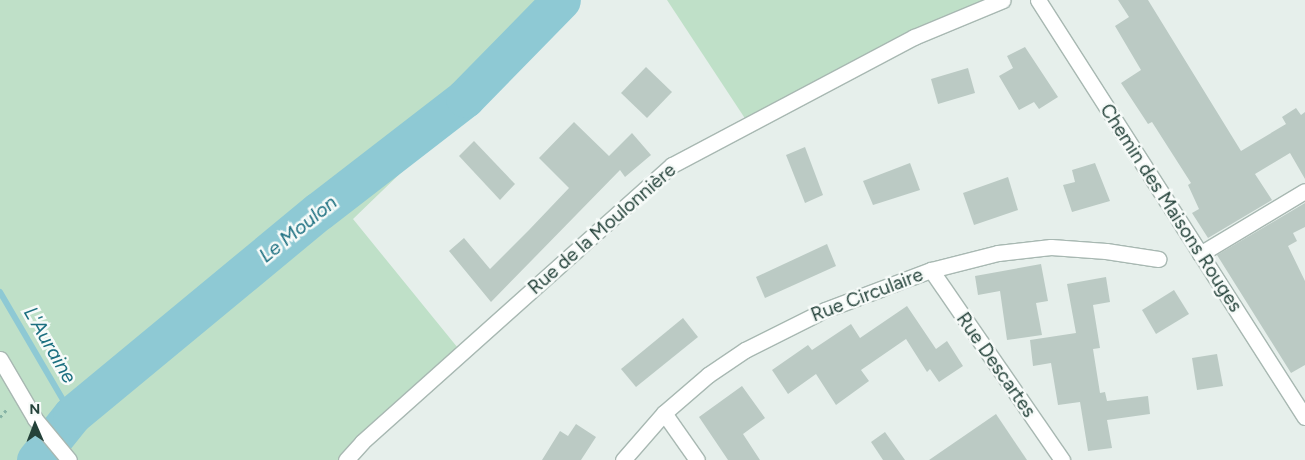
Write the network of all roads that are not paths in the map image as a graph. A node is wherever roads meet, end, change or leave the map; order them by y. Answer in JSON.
{"nodes":[{"id":1,"x":1003,"y":0,"type":"edge"},
{"id":2,"x":1038,"y":0,"type":"edge"},
{"id":3,"x":1305,"y":191,"type":"edge"},
{"id":4,"x":1200,"y":254,"type":"junction"},
{"id":5,"x":1158,"y":259,"type":"dead end"},
{"id":6,"x":931,"y":270,"type":"junction"},
{"id":7,"x":0,"y":359,"type":"edge"},
{"id":8,"x":664,"y":413,"type":"junction"},
{"id":9,"x":1305,"y":417,"type":"edge"},
{"id":10,"x":69,"y":460,"type":"edge"},
{"id":11,"x":346,"y":460,"type":"edge"},
{"id":12,"x":623,"y":460,"type":"edge"},
{"id":13,"x":697,"y":460,"type":"edge"},
{"id":14,"x":1062,"y":460,"type":"edge"}],
"edges":[{"from":1,"to":11,"type":"street","name":"Rue de la Moulonnière"},
{"from":2,"to":4,"type":"street","name":"Chemin des Maisons Rouges"},
{"from":3,"to":4,"type":"street"},
{"from":4,"to":9,"type":"street","name":"Chemin des Maisons Rouges"},
{"from":5,"to":6,"type":"street","name":"Rue Circulaire"},
{"from":6,"to":8,"type":"street","name":"Rue Circulaire"},
{"from":6,"to":14,"type":"street","name":"Rue Descartes"},
{"from":7,"to":10,"type":"street"},
{"from":8,"to":12,"type":"street","name":"Rue Circulaire"},
{"from":8,"to":13,"type":"street"}]}
